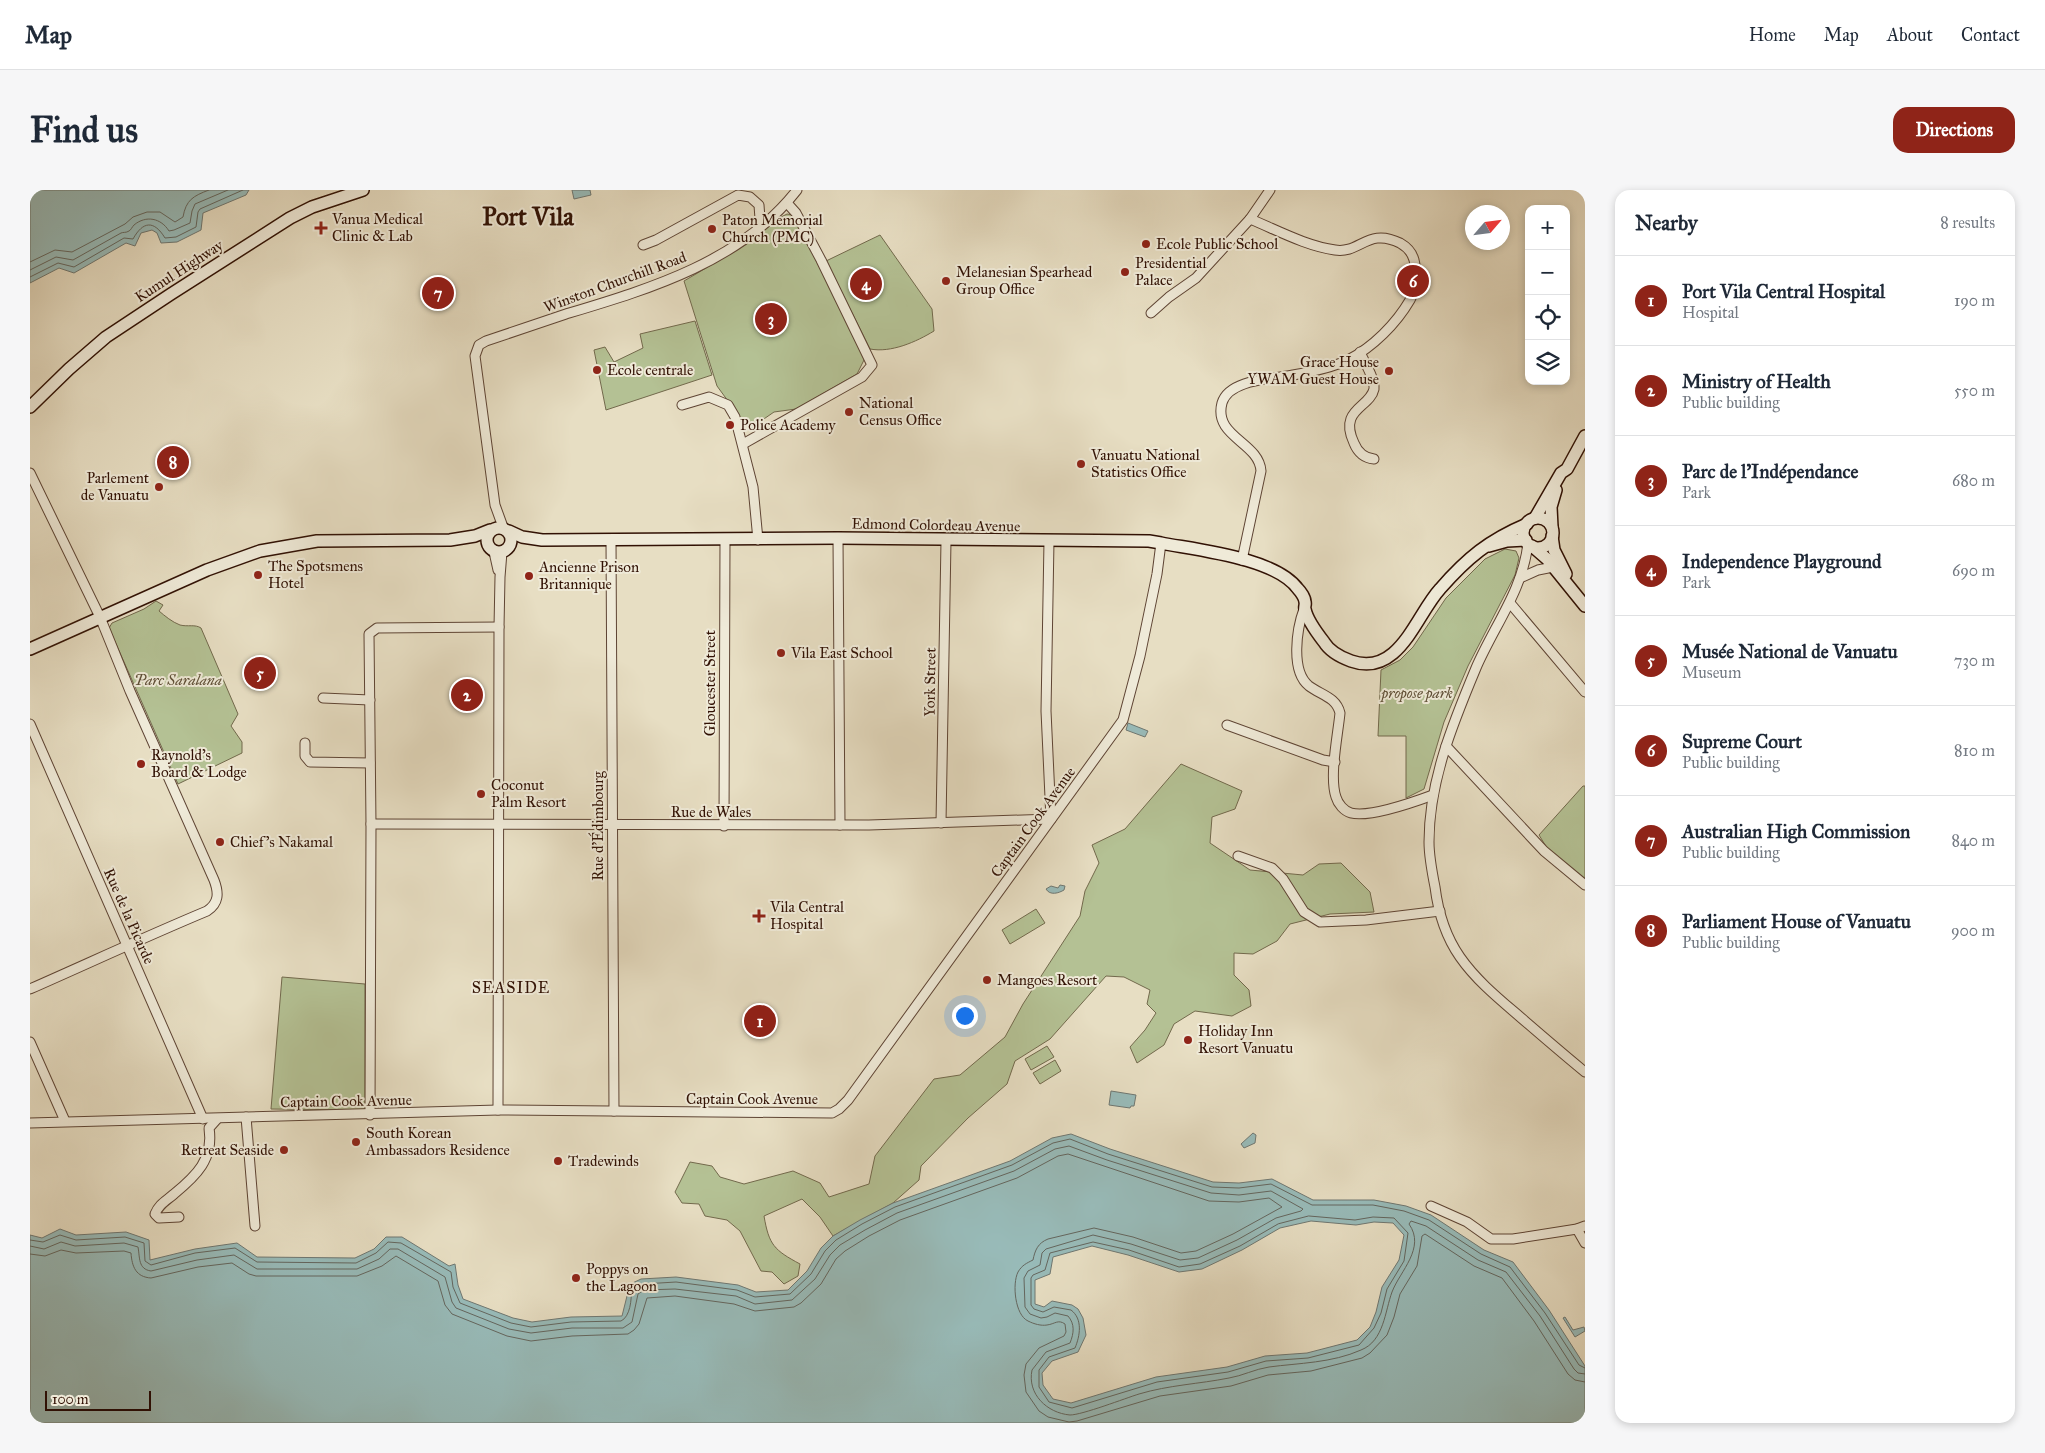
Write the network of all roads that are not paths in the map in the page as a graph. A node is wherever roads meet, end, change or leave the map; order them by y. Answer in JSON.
{"nodes":[{"id":1,"x":363,"y":190,"type":"edge"},
{"id":2,"x":797,"y":190,"type":"edge"},
{"id":3,"x":1270,"y":190,"type":"edge"},
{"id":4,"x":787,"y":202,"type":"junction"},
{"id":5,"x":1250,"y":219,"type":"junction"},
{"id":6,"x":757,"y":230,"type":"junction"},
{"id":7,"x":643,"y":245,"type":"dead end"},
{"id":8,"x":1151,"y":314,"type":"dead end"},
{"id":9,"x":1360,"y":352,"type":"junction"},
{"id":10,"x":682,"y":405,"type":"dead end"},
{"id":11,"x":30,"y":407,"type":"edge"},
{"id":12,"x":1585,"y":436,"type":"edge"},
{"id":13,"x":743,"y":444,"type":"junction"},
{"id":14,"x":1374,"y":459,"type":"dead end"},
{"id":15,"x":30,"y":473,"type":"edge"},
{"id":16,"x":1561,"y":473,"type":"junction"},
{"id":17,"x":1531,"y":521,"type":"junction"},
{"id":18,"x":499,"y":529,"type":"junction"},
{"id":19,"x":1552,"y":532,"type":"junction"},
{"id":20,"x":838,"y":538,"type":"junction"},
{"id":21,"x":450,"y":540,"type":"junction"},
{"id":22,"x":542,"y":540,"type":"junction"},
{"id":23,"x":611,"y":540,"type":"junction"},
{"id":24,"x":725,"y":540,"type":"junction"},
{"id":25,"x":758,"y":540,"type":"junction"},
{"id":26,"x":946,"y":540,"type":"junction"},
{"id":27,"x":1049,"y":541,"type":"junction"},
{"id":28,"x":1161,"y":543,"type":"junction"},
{"id":29,"x":1529,"y":543,"type":"junction"},
{"id":30,"x":1480,"y":549,"type":"junction"},
{"id":31,"x":499,"y":550,"type":"junction"},
{"id":32,"x":1242,"y":560,"type":"junction"},
{"id":33,"x":1553,"y":567,"type":"junction"},
{"id":34,"x":1520,"y":578,"type":"junction"},
{"id":35,"x":1582,"y":602,"type":"edge"},
{"id":36,"x":1510,"y":603,"type":"junction"},
{"id":37,"x":1304,"y":609,"type":"junction"},
{"id":38,"x":100,"y":617,"type":"junction"},
{"id":39,"x":499,"y":628,"type":"junction"},
{"id":40,"x":30,"y":649,"type":"edge"},
{"id":41,"x":1585,"y":692,"type":"edge"},
{"id":42,"x":323,"y":698,"type":"dead end"},
{"id":43,"x":370,"y":700,"type":"junction"},
{"id":44,"x":30,"y":724,"type":"edge"},
{"id":45,"x":1227,"y":725,"type":"dead end"},
{"id":46,"x":305,"y":743,"type":"dead end"},
{"id":47,"x":1446,"y":746,"type":"junction"},
{"id":48,"x":370,"y":762,"type":"junction"},
{"id":49,"x":1335,"y":762,"type":"junction"},
{"id":50,"x":1433,"y":795,"type":"junction"},
{"id":51,"x":1052,"y":819,"type":"junction"},
{"id":52,"x":942,"y":823,"type":"junction"},
{"id":53,"x":371,"y":824,"type":"junction"},
{"id":54,"x":498,"y":824,"type":"junction"},
{"id":55,"x":840,"y":825,"type":"junction"},
{"id":56,"x":612,"y":826,"type":"junction"},
{"id":57,"x":724,"y":826,"type":"junction"},
{"id":58,"x":1238,"y":856,"type":"dead end"},
{"id":59,"x":1585,"y":885,"type":"edge"},
{"id":60,"x":1440,"y":911,"type":"junction"},
{"id":61,"x":127,"y":944,"type":"junction"},
{"id":62,"x":30,"y":989,"type":"edge"},
{"id":63,"x":30,"y":1042,"type":"edge"},
{"id":64,"x":1585,"y":1072,"type":"edge"},
{"id":65,"x":498,"y":1110,"type":"junction"},
{"id":66,"x":614,"y":1111,"type":"junction"},
{"id":67,"x":370,"y":1114,"type":"junction"},
{"id":68,"x":246,"y":1117,"type":"junction"},
{"id":69,"x":203,"y":1119,"type":"junction"},
{"id":70,"x":217,"y":1119,"type":"junction"},
{"id":71,"x":65,"y":1122,"type":"junction"},
{"id":72,"x":30,"y":1123,"type":"edge"},
{"id":73,"x":1431,"y":1206,"type":"dead end"},
{"id":74,"x":179,"y":1217,"type":"dead end"},
{"id":75,"x":255,"y":1226,"type":"dead end"},
{"id":76,"x":1581,"y":1228,"type":"edge"},
{"id":77,"x":1585,"y":1243,"type":"edge"}],
"edges":[{"from":1,"to":11,"type":"street","name":"Kumul Highway"},
{"from":2,"to":4,"type":"street","name":"Winston Churchill Road"},
{"from":3,"to":5,"type":"street"},
{"from":4,"to":6,"type":"street","name":"Winston Churchill Road"},
{"from":4,"to":13,"type":"street"},
{"from":5,"to":8,"type":"street"},
{"from":5,"to":9,"type":"street"},
{"from":6,"to":7,"type":"street"},
{"from":6,"to":18,"type":"street","name":"Winston Churchill Road"},
{"from":9,"to":14,"type":"street"},
{"from":9,"to":32,"type":"street"},
{"from":10,"to":13,"type":"street"},
{"from":12,"to":16,"type":"street"},
{"from":13,"to":25,"type":"street"},
{"from":15,"to":38,"type":"street"},
{"from":16,"to":17,"type":"street"},
{"from":16,"to":19,"type":"street"},
{"from":17,"to":19,"type":"street"},
{"from":17,"to":29,"type":"street"},
{"from":17,"to":30,"type":"street","name":"Edmond Colordeau Avenue"},
{"from":18,"to":21,"type":"street"},
{"from":18,"to":22,"type":"street"},
{"from":18,"to":31,"type":"street"},
{"from":18,"to":31,"type":"street"},
{"from":19,"to":29,"type":"street"},
{"from":19,"to":35,"type":"street"},
{"from":20,"to":25,"type":"street","name":"Edmond Colordeau Avenue"},
{"from":20,"to":26,"type":"street","name":"Edmond Colordeau Avenue"},
{"from":20,"to":55,"type":"street"},
{"from":21,"to":31,"type":"street"},
{"from":21,"to":38,"type":"street"},
{"from":22,"to":23,"type":"street","name":"Edmond Colordeau Avenue"},
{"from":22,"to":31,"type":"street"},
{"from":23,"to":24,"type":"street","name":"Edmond Colordeau Avenue"},
{"from":23,"to":56,"type":"street","name":"Rue d'Édimbourg"},
{"from":24,"to":25,"type":"street","name":"Edmond Colordeau Avenue"},
{"from":24,"to":57,"type":"street","name":"Gloucester Street"},
{"from":26,"to":27,"type":"street","name":"Edmond Colordeau Avenue"},
{"from":26,"to":52,"type":"street","name":"York Street"},
{"from":27,"to":28,"type":"street","name":"Edmond Colordeau Avenue"},
{"from":27,"to":51,"type":"street"},
{"from":28,"to":32,"type":"street","name":"Edmond Colordeau Avenue"},
{"from":28,"to":51,"type":"street","name":"Captain Cook Avenue"},
{"from":29,"to":30,"type":"street"},
{"from":29,"to":33,"type":"street"},
{"from":29,"to":34,"type":"street"},
{"from":30,"to":37,"type":"street","name":"Edmond Colordeau Avenue"},
{"from":31,"to":39,"type":"street"},
{"from":32,"to":37,"type":"street","name":"Edmond Colordeau Avenue"},
{"from":33,"to":34,"type":"street"},
{"from":33,"to":35,"type":"street"},
{"from":34,"to":36,"type":"street"},
{"from":36,"to":41,"type":"street"},
{"from":36,"to":47,"type":"street"},
{"from":37,"to":49,"type":"street"},
{"from":38,"to":40,"type":"street"},
{"from":38,"to":61,"type":"street"},
{"from":39,"to":43,"type":"street"},
{"from":39,"to":54,"type":"street"},
{"from":42,"to":43,"type":"street"},
{"from":43,"to":48,"type":"street"},
{"from":44,"to":61,"type":"street","name":"Rue de la Picarde"},
{"from":45,"to":49,"type":"street"},
{"from":46,"to":48,"type":"street"},
{"from":47,"to":50,"type":"street"},
{"from":47,"to":59,"type":"street"},
{"from":48,"to":53,"type":"street"},
{"from":49,"to":50,"type":"street"},
{"from":50,"to":60,"type":"street"},
{"from":51,"to":52,"type":"street","name":"Rue de Wales"},
{"from":51,"to":66,"type":"street","name":"Captain Cook Avenue"},
{"from":52,"to":55,"type":"street","name":"Rue de Wales"},
{"from":53,"to":54,"type":"street","name":"Rue de Wales"},
{"from":53,"to":67,"type":"street"},
{"from":54,"to":56,"type":"street","name":"Rue de Wales"},
{"from":54,"to":65,"type":"street"},
{"from":55,"to":57,"type":"street","name":"Rue de Wales"},
{"from":56,"to":57,"type":"street","name":"Rue de Wales"},
{"from":56,"to":66,"type":"street","name":"Rue d'Édimbourg"},
{"from":58,"to":60,"type":"street"},
{"from":60,"to":64,"type":"street"},
{"from":61,"to":62,"type":"street"},
{"from":61,"to":69,"type":"street","name":"Rue de la Picarde"},
{"from":63,"to":71,"type":"street"},
{"from":65,"to":66,"type":"street","name":"Captain Cook Avenue"},
{"from":65,"to":67,"type":"street","name":"Captain Cook Avenue"},
{"from":67,"to":68,"type":"street","name":"Captain Cook Avenue"},
{"from":68,"to":70,"type":"street","name":"Captain Cook Avenue"},
{"from":68,"to":75,"type":"street"},
{"from":69,"to":70,"type":"street","name":"Captain Cook Avenue"},
{"from":69,"to":71,"type":"street","name":"Captain Cook Avenue"},
{"from":70,"to":74,"type":"street"},
{"from":71,"to":72,"type":"street","name":"Captain Cook Avenue"},
{"from":73,"to":76,"type":"street"},
{"from":76,"to":77,"type":"street"}]}
